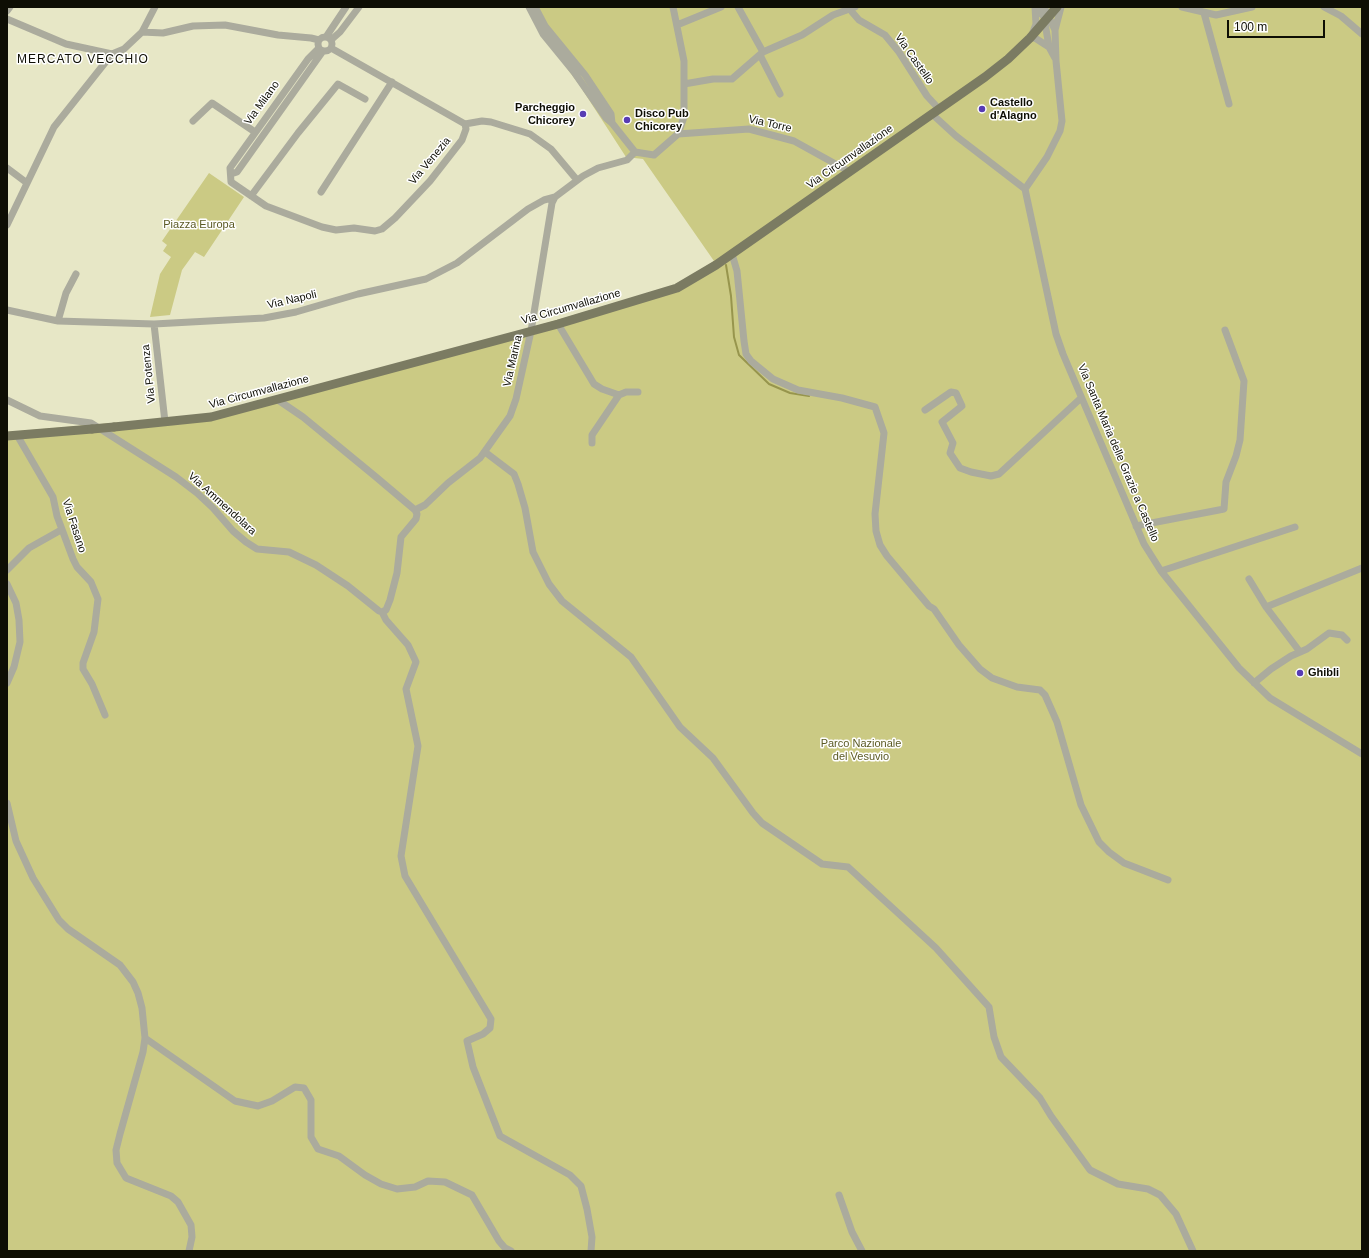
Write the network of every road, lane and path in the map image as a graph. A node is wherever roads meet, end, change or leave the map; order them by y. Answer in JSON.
{"nodes":[{"id":1,"x":10,"y":7,"type":"edge"},
{"id":2,"x":155,"y":7,"type":"edge"},
{"id":3,"x":346,"y":7,"type":"edge"},
{"id":4,"x":359,"y":7,"type":"edge"},
{"id":5,"x":529,"y":7,"type":"edge"},
{"id":6,"x":535,"y":7,"type":"edge"},
{"id":7,"x":673,"y":7,"type":"edge"},
{"id":8,"x":720,"y":7,"type":"edge"},
{"id":9,"x":738,"y":7,"type":"edge"},
{"id":10,"x":1035,"y":7,"type":"edge"},
{"id":11,"x":1044,"y":7,"type":"edge"},
{"id":12,"x":1057,"y":7,"type":"edge"},
{"id":13,"x":1061,"y":7,"type":"edge"},
{"id":14,"x":1182,"y":7,"type":"edge"},
{"id":15,"x":1252,"y":7,"type":"edge"},
{"id":16,"x":1324,"y":7,"type":"edge"},
{"id":17,"x":853,"y":8,"type":"edge"},
{"id":18,"x":7,"y":11,"type":"edge"},
{"id":19,"x":1204,"y":13,"type":"junction"},
{"id":20,"x":7,"y":19,"type":"edge"},
{"id":21,"x":1047,"y":19,"type":"junction"},
{"id":22,"x":677,"y":25,"type":"junction"},
{"id":23,"x":1056,"y":30,"type":"junction"},
{"id":24,"x":142,"y":32,"type":"junction"},
{"id":25,"x":1362,"y":34,"type":"edge"},
{"id":26,"x":1028,"y":40,"type":"junction"},
{"id":27,"x":327,"y":41,"type":"junction"},
{"id":28,"x":1049,"y":47,"type":"junction"},
{"id":29,"x":321,"y":50,"type":"junction"},
{"id":30,"x":762,"y":53,"type":"junction"},
{"id":31,"x":112,"y":54,"type":"junction"},
{"id":32,"x":1056,"y":63,"type":"junction"},
{"id":33,"x":392,"y":82,"type":"junction"},
{"id":34,"x":684,"y":84,"type":"junction"},
{"id":35,"x":780,"y":94,"type":"dead end"},
{"id":36,"x":365,"y":99,"type":"dead end"},
{"id":37,"x":1229,"y":104,"type":"dead end"},
{"id":38,"x":936,"y":112,"type":"junction"},
{"id":39,"x":193,"y":121,"type":"dead end"},
{"id":40,"x":612,"y":123,"type":"junction"},
{"id":41,"x":465,"y":124,"type":"junction"},
{"id":42,"x":255,"y":132,"type":"junction"},
{"id":43,"x":678,"y":134,"type":"junction"},
{"id":44,"x":635,"y":152,"type":"junction"},
{"id":45,"x":7,"y":168,"type":"edge"},
{"id":46,"x":850,"y":172,"type":"junction"},
{"id":47,"x":231,"y":174,"type":"junction"},
{"id":48,"x":577,"y":180,"type":"junction"},
{"id":49,"x":27,"y":183,"type":"junction"},
{"id":50,"x":1025,"y":189,"type":"junction"},
{"id":51,"x":320,"y":192,"type":"dead end"},
{"id":52,"x":251,"y":196,"type":"junction"},
{"id":53,"x":555,"y":197,"type":"junction"},
{"id":54,"x":7,"y":225,"type":"edge"},
{"id":55,"x":729,"y":256,"type":"junction"},
{"id":56,"x":76,"y":274,"type":"dead end"},
{"id":57,"x":7,"y":310,"type":"edge"},
{"id":58,"x":58,"y":320,"type":"junction"},
{"id":59,"x":154,"y":324,"type":"junction"},
{"id":60,"x":558,"y":324,"type":"junction"},
{"id":61,"x":1225,"y":330,"type":"dead end"},
{"id":62,"x":531,"y":331,"type":"junction"},
{"id":63,"x":638,"y":392,"type":"dead end"},
{"id":64,"x":618,"y":395,"type":"junction"},
{"id":65,"x":1081,"y":398,"type":"junction"},
{"id":66,"x":7,"y":400,"type":"edge"},
{"id":67,"x":278,"y":400,"type":"junction"},
{"id":68,"x":924,"y":410,"type":"dead end"},
{"id":69,"x":165,"y":422,"type":"junction"},
{"id":70,"x":17,"y":435,"type":"junction"},
{"id":71,"x":7,"y":436,"type":"edge"},
{"id":72,"x":592,"y":443,"type":"dead end"},
{"id":73,"x":485,"y":452,"type":"junction"},
{"id":74,"x":415,"y":510,"type":"junction"},
{"id":75,"x":1136,"y":526,"type":"junction"},
{"id":76,"x":1295,"y":527,"type":"dead end"},
{"id":77,"x":61,"y":530,"type":"junction"},
{"id":78,"x":1362,"y":568,"type":"edge"},
{"id":79,"x":7,"y":570,"type":"edge"},
{"id":80,"x":1161,"y":571,"type":"junction"},
{"id":81,"x":1249,"y":579,"type":"dead end"},
{"id":82,"x":7,"y":584,"type":"edge"},
{"id":83,"x":1266,"y":607,"type":"junction"},
{"id":84,"x":382,"y":612,"type":"junction"},
{"id":85,"x":1347,"y":640,"type":"dead end"},
{"id":86,"x":1300,"y":652,"type":"junction"},
{"id":87,"x":7,"y":683,"type":"edge"},
{"id":88,"x":1254,"y":683,"type":"junction"},
{"id":89,"x":105,"y":715,"type":"dead end"},
{"id":90,"x":1362,"y":754,"type":"edge"},
{"id":91,"x":7,"y":803,"type":"edge"},
{"id":92,"x":1168,"y":880,"type":"dead end"},
{"id":93,"x":145,"y":1038,"type":"junction"},
{"id":94,"x":839,"y":1194,"type":"dead end"},
{"id":95,"x":189,"y":1251,"type":"edge"},
{"id":96,"x":511,"y":1251,"type":"edge"},
{"id":97,"x":591,"y":1251,"type":"edge"},
{"id":98,"x":862,"y":1251,"type":"edge"},
{"id":99,"x":1193,"y":1251,"type":"edge"}],
"edges":[{"from":1,"to":18,"type":"street"},
{"from":2,"to":24,"type":"street"},
{"from":3,"to":27,"type":"street"},
{"from":4,"to":27,"type":"street"},
{"from":5,"to":40,"type":"street"},
{"from":6,"to":40,"type":"street"},
{"from":7,"to":22,"type":"street"},
{"from":8,"to":22,"type":"street"},
{"from":9,"to":30,"type":"street"},
{"from":10,"to":21,"type":"street"},
{"from":10,"to":26,"type":"street"},
{"from":11,"to":21,"type":"street"},
{"from":12,"to":21,"type":"main road","name":"Via Circumvallazione"},
{"from":13,"to":23,"type":"street"},
{"from":14,"to":19,"type":"street"},
{"from":15,"to":19,"type":"street"},
{"from":16,"to":25,"type":"street"},
{"from":17,"to":30,"type":"street"},
{"from":17,"to":38,"type":"street","name":"Via Castello"},
{"from":19,"to":37,"type":"street"},
{"from":20,"to":31,"type":"street"},
{"from":21,"to":23,"type":"street"},
{"from":21,"to":26,"type":"main road","name":"Via Circumvallazione"},
{"from":21,"to":28,"type":"street"},
{"from":22,"to":34,"type":"street"},
{"from":23,"to":32,"type":"street"},
{"from":24,"to":27,"type":"street"},
{"from":24,"to":31,"type":"street"},
{"from":26,"to":28,"type":"street"},
{"from":26,"to":38,"type":"main road","name":"Via Circumvallazione"},
{"from":27,"to":29,"type":"street"},
{"from":27,"to":29,"type":"street"},
{"from":27,"to":33,"type":"street"},
{"from":28,"to":32,"type":"street"},
{"from":29,"to":42,"type":"street","name":"Via Milano"},
{"from":29,"to":47,"type":"street","name":"Via Milano"},
{"from":30,"to":34,"type":"street"},
{"from":30,"to":35,"type":"street"},
{"from":31,"to":49,"type":"street"},
{"from":32,"to":50,"type":"street"},
{"from":33,"to":41,"type":"street"},
{"from":33,"to":51,"type":"street"},
{"from":34,"to":43,"type":"street"},
{"from":36,"to":52,"type":"street"},
{"from":38,"to":46,"type":"main road","name":"Via Circumvallazione"},
{"from":38,"to":50,"type":"street"},
{"from":39,"to":42,"type":"street"},
{"from":40,"to":44,"type":"street"},
{"from":41,"to":48,"type":"street"},
{"from":41,"to":52,"type":"street","name":"Via Venezia"},
{"from":42,"to":47,"type":"street","name":"Via Milano"},
{"from":43,"to":44,"type":"street"},
{"from":43,"to":46,"type":"street","name":"Via Torre"},
{"from":44,"to":48,"type":"street","name":"Via Napoli"},
{"from":45,"to":49,"type":"street"},
{"from":46,"to":55,"type":"main road","name":"Via Circumvallazione"},
{"from":47,"to":52,"type":"street"},
{"from":48,"to":53,"type":"street","name":"Via Napoli"},
{"from":49,"to":54,"type":"street"},
{"from":50,"to":65,"type":"street","name":"Via Santa Maria delle Grazie a Castello"},
{"from":53,"to":59,"type":"street","name":"Via Napoli"},
{"from":53,"to":62,"type":"street","name":"Via Marina"},
{"from":55,"to":60,"type":"main road","name":"Via Circumvallazione"},
{"from":55,"to":92,"type":"street"},
{"from":56,"to":58,"type":"street"},
{"from":57,"to":58,"type":"street","name":"Via Napoli"},
{"from":58,"to":59,"type":"street","name":"Via Napoli"},
{"from":59,"to":69,"type":"street","name":"Via Potenza"},
{"from":60,"to":62,"type":"main road","name":"Via Circumvallazione"},
{"from":60,"to":64,"type":"street"},
{"from":61,"to":75,"type":"street"},
{"from":62,"to":67,"type":"main road","name":"Via Circumvallazione"},
{"from":62,"to":73,"type":"street","name":"Via Marina"},
{"from":63,"to":64,"type":"street"},
{"from":64,"to":72,"type":"street"},
{"from":65,"to":68,"type":"street"},
{"from":65,"to":75,"type":"street","name":"Via Santa Maria delle Grazie a Castello"},
{"from":66,"to":84,"type":"street","name":"Via Ammendolara"},
{"from":67,"to":69,"type":"main road","name":"Via Circumvallazione"},
{"from":67,"to":74,"type":"street"},
{"from":69,"to":70,"type":"main road","name":"Via Circumvallazione","bridge":true},
{"from":70,"to":71,"type":"main road","name":"Via Circumvallazione"},
{"from":70,"to":77,"type":"street","name":"Via Fasano"},
{"from":73,"to":74,"type":"street"},
{"from":73,"to":99,"type":"street"},
{"from":74,"to":84,"type":"street"},
{"from":75,"to":80,"type":"street","name":"Via Santa Maria delle Grazie a Castello"},
{"from":76,"to":80,"type":"street"},
{"from":77,"to":79,"type":"street"},
{"from":77,"to":89,"type":"street","name":"Via Fasano"},
{"from":78,"to":83,"type":"street"},
{"from":80,"to":88,"type":"street","name":"Via Santa Maria delle Grazie a Castello"},
{"from":81,"to":83,"type":"street"},
{"from":82,"to":87,"type":"street"},
{"from":83,"to":86,"type":"street"},
{"from":84,"to":97,"type":"street","name":"Via Ammendolara"},
{"from":85,"to":86,"type":"street"},
{"from":86,"to":88,"type":"street"},
{"from":88,"to":90,"type":"street","name":"Via Santa Maria delle Grazie a Castello"},
{"from":91,"to":93,"type":"street"},
{"from":93,"to":95,"type":"street"},
{"from":93,"to":96,"type":"street"},
{"from":94,"to":98,"type":"street"}]}
